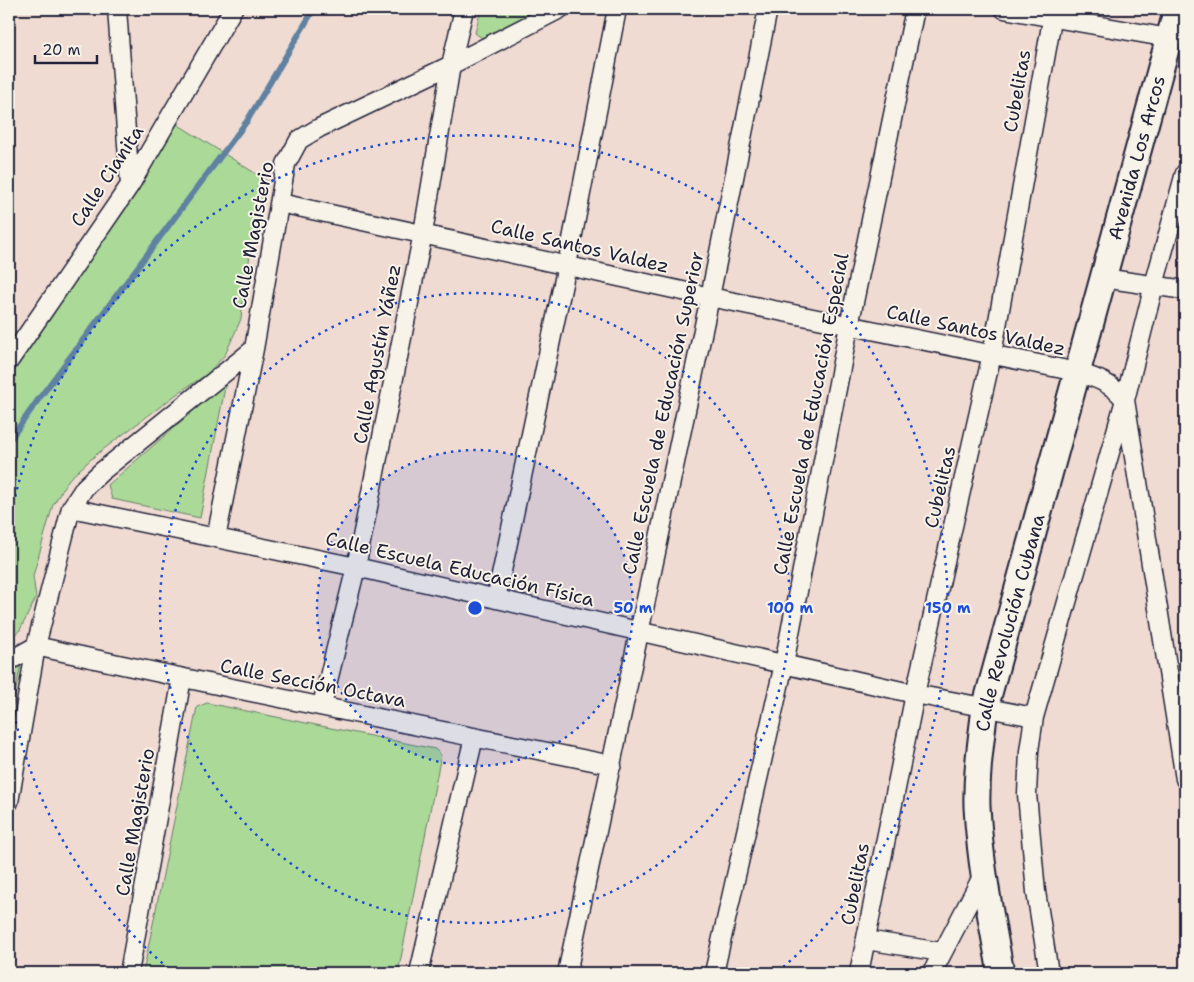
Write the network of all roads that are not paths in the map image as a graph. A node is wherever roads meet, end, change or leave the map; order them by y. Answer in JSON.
{"nodes":[{"id":1,"x":117,"y":9,"type":"edge"},
{"id":2,"x":233,"y":9,"type":"edge"},
{"id":3,"x":464,"y":9,"type":"edge"},
{"id":4,"x":560,"y":9,"type":"edge"},
{"id":5,"x":617,"y":9,"type":"edge"},
{"id":6,"x":768,"y":9,"type":"edge"},
{"id":7,"x":915,"y":9,"type":"edge"},
{"id":8,"x":1004,"y":9,"type":"edge"},
{"id":9,"x":1176,"y":9,"type":"edge"},
{"id":10,"x":1053,"y":14,"type":"edge"},
{"id":11,"x":1169,"y":38,"type":"junction"},
{"id":12,"x":451,"y":65,"type":"junction"},
{"id":13,"x":1185,"y":173,"type":"edge"},
{"id":14,"x":130,"y":185,"type":"junction"},
{"id":15,"x":280,"y":203,"type":"junction"},
{"id":16,"x":423,"y":233,"type":"junction"},
{"id":17,"x":567,"y":265,"type":"junction"},
{"id":18,"x":1103,"y":278,"type":"junction"},
{"id":19,"x":1154,"y":285,"type":"junction"},
{"id":20,"x":1185,"y":290,"type":"edge"},
{"id":21,"x":710,"y":297,"type":"junction"},
{"id":22,"x":849,"y":326,"type":"junction"},
{"id":23,"x":254,"y":349,"type":"junction"},
{"id":24,"x":992,"y":354,"type":"junction"},
{"id":25,"x":9,"y":361,"type":"edge"},
{"id":26,"x":1076,"y":372,"type":"junction"},
{"id":27,"x":1125,"y":400,"type":"junction"},
{"id":28,"x":71,"y":508,"type":"junction"},
{"id":29,"x":216,"y":538,"type":"junction"},
{"id":30,"x":356,"y":567,"type":"junction"},
{"id":31,"x":496,"y":599,"type":"junction"},
{"id":32,"x":640,"y":631,"type":"junction"},
{"id":33,"x":36,"y":646,"type":"junction"},
{"id":34,"x":9,"y":661,"type":"edge"},
{"id":35,"x":784,"y":664,"type":"junction"},
{"id":36,"x":182,"y":678,"type":"junction"},
{"id":37,"x":915,"y":694,"type":"junction"},
{"id":38,"x":322,"y":705,"type":"junction"},
{"id":39,"x":985,"y":708,"type":"junction"},
{"id":40,"x":1034,"y":717,"type":"junction"},
{"id":41,"x":474,"y":737,"type":"junction"},
{"id":42,"x":612,"y":765,"type":"junction"},
{"id":43,"x":11,"y":779,"type":"edge"},
{"id":44,"x":1185,"y":779,"type":"edge"},
{"id":45,"x":9,"y":802,"type":"edge"},
{"id":46,"x":984,"y":873,"type":"junction"},
{"id":47,"x":866,"y":940,"type":"junction"},
{"id":48,"x":942,"y":952,"type":"junction"},
{"id":49,"x":129,"y":973,"type":"edge"},
{"id":50,"x":419,"y":973,"type":"edge"},
{"id":51,"x":567,"y":973,"type":"edge"},
{"id":52,"x":714,"y":973,"type":"edge"},
{"id":53,"x":859,"y":973,"type":"edge"},
{"id":54,"x":932,"y":973,"type":"edge"},
{"id":55,"x":1001,"y":973,"type":"edge"},
{"id":56,"x":1048,"y":973,"type":"edge"}],
"edges":[{"from":1,"to":14,"type":"street"},
{"from":2,"to":14,"type":"street","name":"Calle Cianita"},
{"from":3,"to":12,"type":"street","name":"Calle Agustín Yáñez"},
{"from":4,"to":12,"type":"street","name":"Calle Magisterio"},
{"from":5,"to":17,"type":"street"},
{"from":6,"to":21,"type":"street","name":"Calle Escuela de Educación Superior"},
{"from":7,"to":22,"type":"street","name":"Calle Escuela de Educación Especial"},
{"from":8,"to":10,"type":"street"},
{"from":9,"to":11,"type":"street","name":"Avenida Los Arcos"},
{"from":10,"to":11,"type":"street"},
{"from":10,"to":24,"type":"street","name":"Cubelitas"},
{"from":11,"to":18,"type":"street","name":"Avenida Los Arcos"},
{"from":12,"to":15,"type":"street","name":"Calle Magisterio"},
{"from":12,"to":16,"type":"street","name":"Calle Agustín Yáñez"},
{"from":13,"to":19,"type":"street"},
{"from":14,"to":25,"type":"street","name":"Calle Cianita"},
{"from":15,"to":16,"type":"street","name":"Calle Santos Valdez"},
{"from":15,"to":23,"type":"street","name":"Calle Magisterio"},
{"from":16,"to":17,"type":"street","name":"Calle Santos Valdez"},
{"from":16,"to":30,"type":"street","name":"Calle Agustín Yáñez"},
{"from":17,"to":21,"type":"street","name":"Calle Santos Valdez"},
{"from":17,"to":31,"type":"street"},
{"from":18,"to":19,"type":"street"},
{"from":18,"to":26,"type":"street","name":"Calle Revolución Cubana"},
{"from":19,"to":20,"type":"street"},
{"from":19,"to":27,"type":"street"},
{"from":21,"to":22,"type":"street","name":"Calle Santos Valdez"},
{"from":21,"to":32,"type":"street","name":"Calle Escuela de Educación Superior"},
{"from":22,"to":24,"type":"street","name":"Calle Santos Valdez"},
{"from":22,"to":35,"type":"street","name":"Calle Escuela de Educación Especial"},
{"from":23,"to":28,"type":"street"},
{"from":23,"to":29,"type":"street","name":"Calle Magisterio"},
{"from":24,"to":26,"type":"street","name":"Calle Santos Valdez"},
{"from":24,"to":37,"type":"street","name":"Cubelitas"},
{"from":26,"to":27,"type":"street","name":"Calle Santos Valdez"},
{"from":26,"to":39,"type":"street","name":"Calle Revolución Cubana"},
{"from":27,"to":40,"type":"street"},
{"from":27,"to":44,"type":"street"},
{"from":28,"to":29,"type":"street","name":"Calle Escuela Educación Física"},
{"from":28,"to":33,"type":"street"},
{"from":29,"to":30,"type":"street","name":"Calle Escuela Educación Física"},
{"from":30,"to":31,"type":"street","name":"Calle Escuela Educación Física"},
{"from":30,"to":38,"type":"street","name":"Calle Agustín Yáñez"},
{"from":31,"to":32,"type":"street","name":"Calle Escuela Educación Física"},
{"from":32,"to":35,"type":"street","name":"Calle Escuela Educación Física"},
{"from":32,"to":42,"type":"street","name":"Calle Escuela de Educación Superior"},
{"from":33,"to":34,"type":"street"},
{"from":33,"to":36,"type":"street","name":"Calle Sección Octava"},
{"from":33,"to":43,"type":"street"},
{"from":35,"to":37,"type":"street","name":"Calle Escuela Educación Física"},
{"from":35,"to":52,"type":"street","name":"Calle Escuela de Educación Especial"},
{"from":36,"to":38,"type":"street","name":"Calle Sección Octava"},
{"from":36,"to":49,"type":"street","name":"Calle Magisterio"},
{"from":37,"to":39,"type":"street","name":"Calle Escuela Educación Física"},
{"from":37,"to":47,"type":"street","name":"Cubelitas"},
{"from":38,"to":41,"type":"street","name":"Calle Sección Octava"},
{"from":39,"to":40,"type":"street","name":"Calle Escuela Educación Física"},
{"from":39,"to":46,"type":"street","name":"Calle Revolución Cubana"},
{"from":40,"to":56,"type":"street"},
{"from":41,"to":42,"type":"street","name":"Calle Sección Octava"},
{"from":41,"to":50,"type":"street"},
{"from":42,"to":51,"type":"street","name":"Calle Escuela de Educación Superior"},
{"from":43,"to":45,"type":"street"},
{"from":46,"to":48,"type":"street"},
{"from":46,"to":55,"type":"street","name":"Calle Revolución Cubana"},
{"from":47,"to":48,"type":"street"},
{"from":47,"to":53,"type":"street","name":"Cubelitas"},
{"from":48,"to":54,"type":"street"}]}
